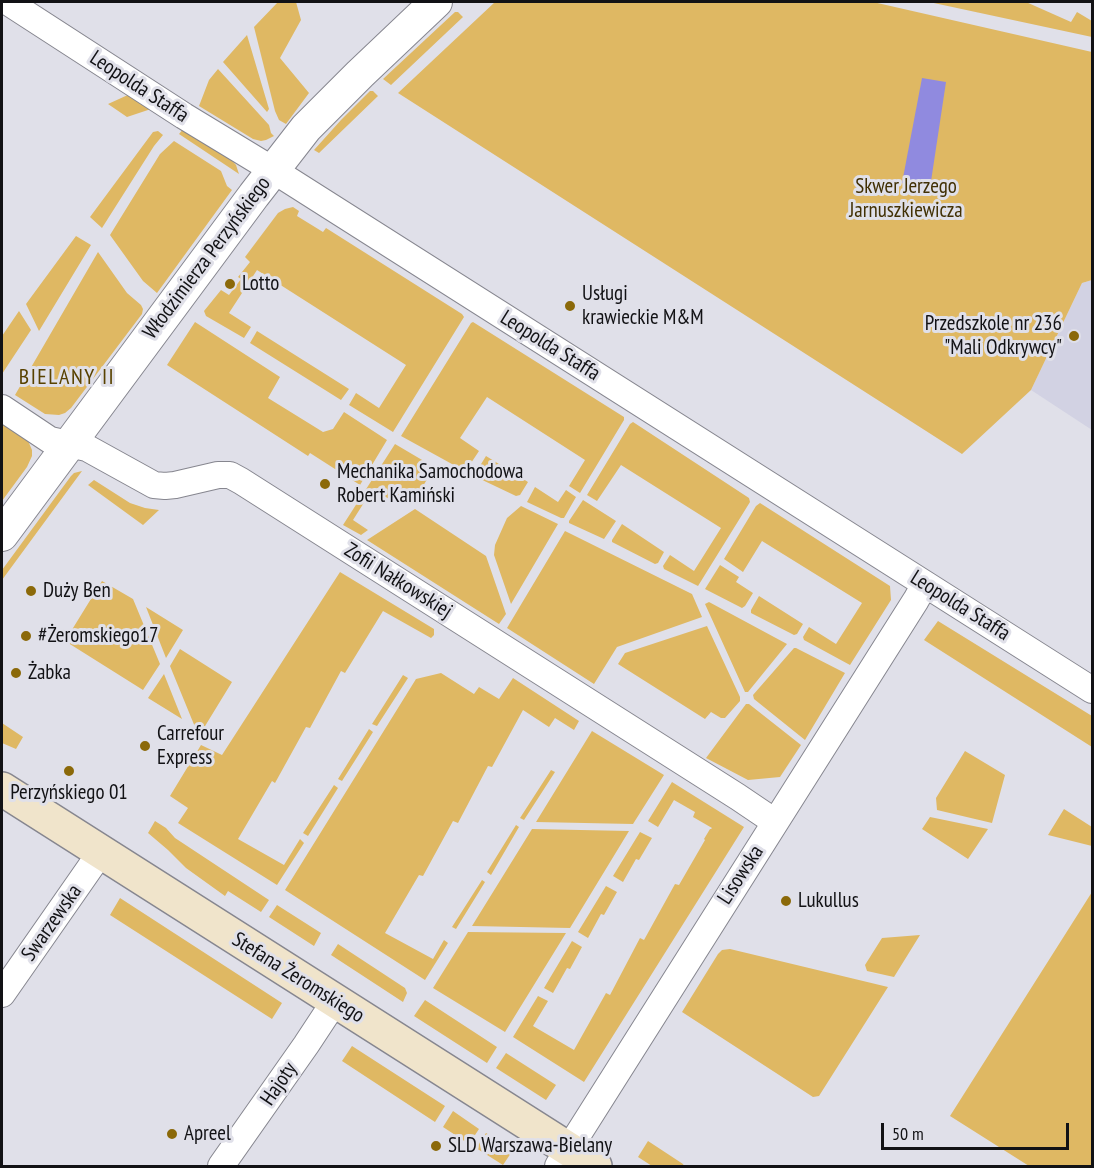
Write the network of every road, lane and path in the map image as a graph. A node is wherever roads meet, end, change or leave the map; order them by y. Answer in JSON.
{"nodes":[{"id":1,"x":8,"y":2,"type":"edge"},
{"id":2,"x":436,"y":2,"type":"edge"},
{"id":3,"x":273,"y":170,"type":"junction"},
{"id":4,"x":2,"y":408,"type":"edge"},
{"id":5,"x":69,"y":444,"type":"junction"},
{"id":6,"x":2,"y":535,"type":"edge"},
{"id":7,"x":925,"y":584,"type":"junction"},
{"id":8,"x":1092,"y":690,"type":"edge"},
{"id":9,"x":2,"y":789,"type":"edge"},
{"id":10,"x":775,"y":822,"type":"junction"},
{"id":11,"x":102,"y":852,"type":"junction"},
{"id":12,"x":2,"y":994,"type":"edge"},
{"id":13,"x":335,"y":1001,"type":"junction"},
{"id":14,"x":574,"y":1161,"type":"edge"},
{"id":15,"x":221,"y":1167,"type":"edge"}],
"edges":[{"from":1,"to":3,"type":"street","name":"Leopolda Staffa"},
{"from":2,"to":3,"type":"street","name":"Włodzimierza Perzyńskiego"},
{"from":3,"to":5,"type":"street","name":"Włodzimierza Perzyńskiego"},
{"from":3,"to":7,"type":"street","name":"Leopolda Staffa"},
{"from":4,"to":5,"type":"street","name":"Zofii Nałkowskiej"},
{"from":5,"to":6,"type":"street","name":"Włodzimierza Perzyńskiego"},
{"from":5,"to":10,"type":"street","name":"Zofii Nałkowskiej"},
{"from":7,"to":8,"type":"street","name":"Leopolda Staffa"},
{"from":7,"to":10,"type":"street","name":"Lisowska"},
{"from":9,"to":11,"type":"main road","name":"Stefana Żeromskiego"},
{"from":10,"to":14,"type":"street","name":"Lisowska"},
{"from":11,"to":12,"type":"street","name":"Swarzewska"},
{"from":11,"to":13,"type":"main road","name":"Stefana Żeromskiego"},
{"from":13,"to":14,"type":"main road","name":"Stefana Żeromskiego"},
{"from":13,"to":15,"type":"street","name":"Hajoty"}]}
